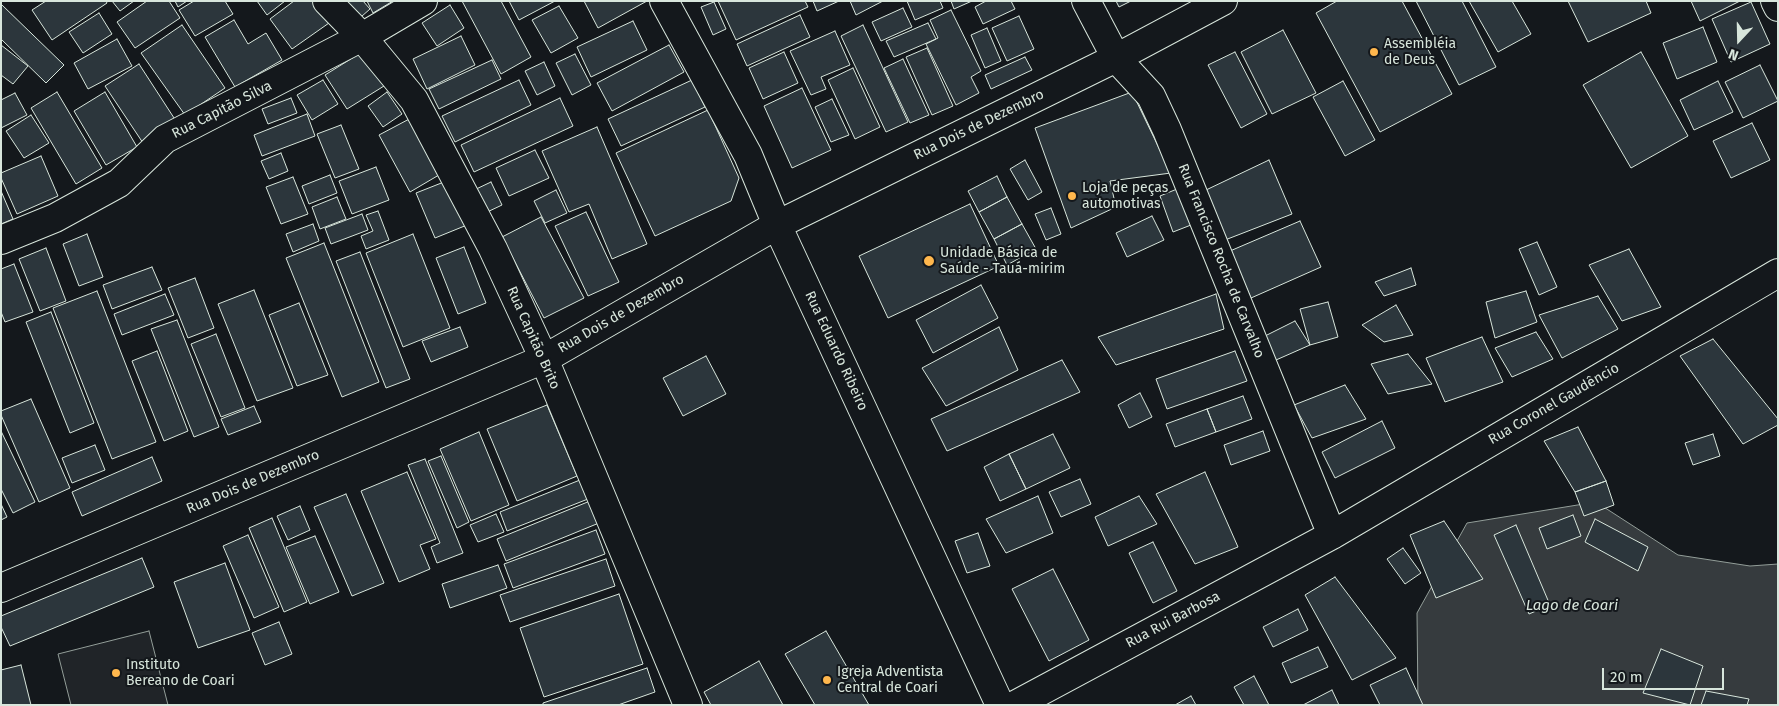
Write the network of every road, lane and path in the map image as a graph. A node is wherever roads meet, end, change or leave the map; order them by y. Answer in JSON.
{"nodes":[{"id":1,"x":327,"y":1,"type":"edge"},
{"id":2,"x":424,"y":1,"type":"edge"},
{"id":3,"x":664,"y":1,"type":"edge"},
{"id":4,"x":1086,"y":1,"type":"edge"},
{"id":5,"x":1223,"y":1,"type":"edge"},
{"id":6,"x":1775,"y":1,"type":"edge"},
{"id":7,"x":1778,"y":7,"type":"edge"},
{"id":8,"x":362,"y":37,"type":"junction"},
{"id":9,"x":1116,"y":58,"type":"junction"},
{"id":10,"x":777,"y":225,"type":"junction"},
{"id":11,"x":1,"y":240,"type":"edge"},
{"id":12,"x":1778,"y":273,"type":"edge"},
{"id":13,"x":544,"y":359,"type":"junction"},
{"id":14,"x":1332,"y":536,"type":"junction"},
{"id":15,"x":1,"y":588,"type":"edge"},
{"id":16,"x":688,"y":705,"type":"edge"},
{"id":17,"x":1000,"y":705,"type":"edge"},
{"id":18,"x":1015,"y":705,"type":"edge"}],
"edges":[{"from":1,"to":8,"type":"street","name":"Rua Capitão Brito"},
{"from":2,"to":8,"type":"street","name":"Rua Capitão Silva"},
{"from":3,"to":10,"type":"street","name":"Rua Eduardo Ribeiro"},
{"from":4,"to":9,"type":"street","name":"Rua Francisco Rocha de Carvalho"},
{"from":5,"to":9,"type":"street","name":"Rua Dois de Dezembro"},
{"from":6,"to":7,"type":"street"},
{"from":8,"to":11,"type":"street","name":"Rua Capitão Silva"},
{"from":8,"to":13,"type":"street","name":"Rua Capitão Brito"},
{"from":9,"to":10,"type":"street","name":"Rua Dois de Dezembro"},
{"from":9,"to":14,"type":"street","name":"Rua Francisco Rocha de Carvalho"},
{"from":10,"to":13,"type":"street","name":"Rua Dois de Dezembro"},
{"from":10,"to":17,"type":"street","name":"Rua Eduardo Ribeiro"},
{"from":12,"to":14,"type":"street","name":"Rua Coronel Gaudêncio"},
{"from":13,"to":15,"type":"street","name":"Rua Dois de Dezembro"},
{"from":13,"to":16,"type":"street","name":"Rua Capitão Brito"},
{"from":14,"to":18,"type":"street","name":"Rua Rui Barbosa"}]}
